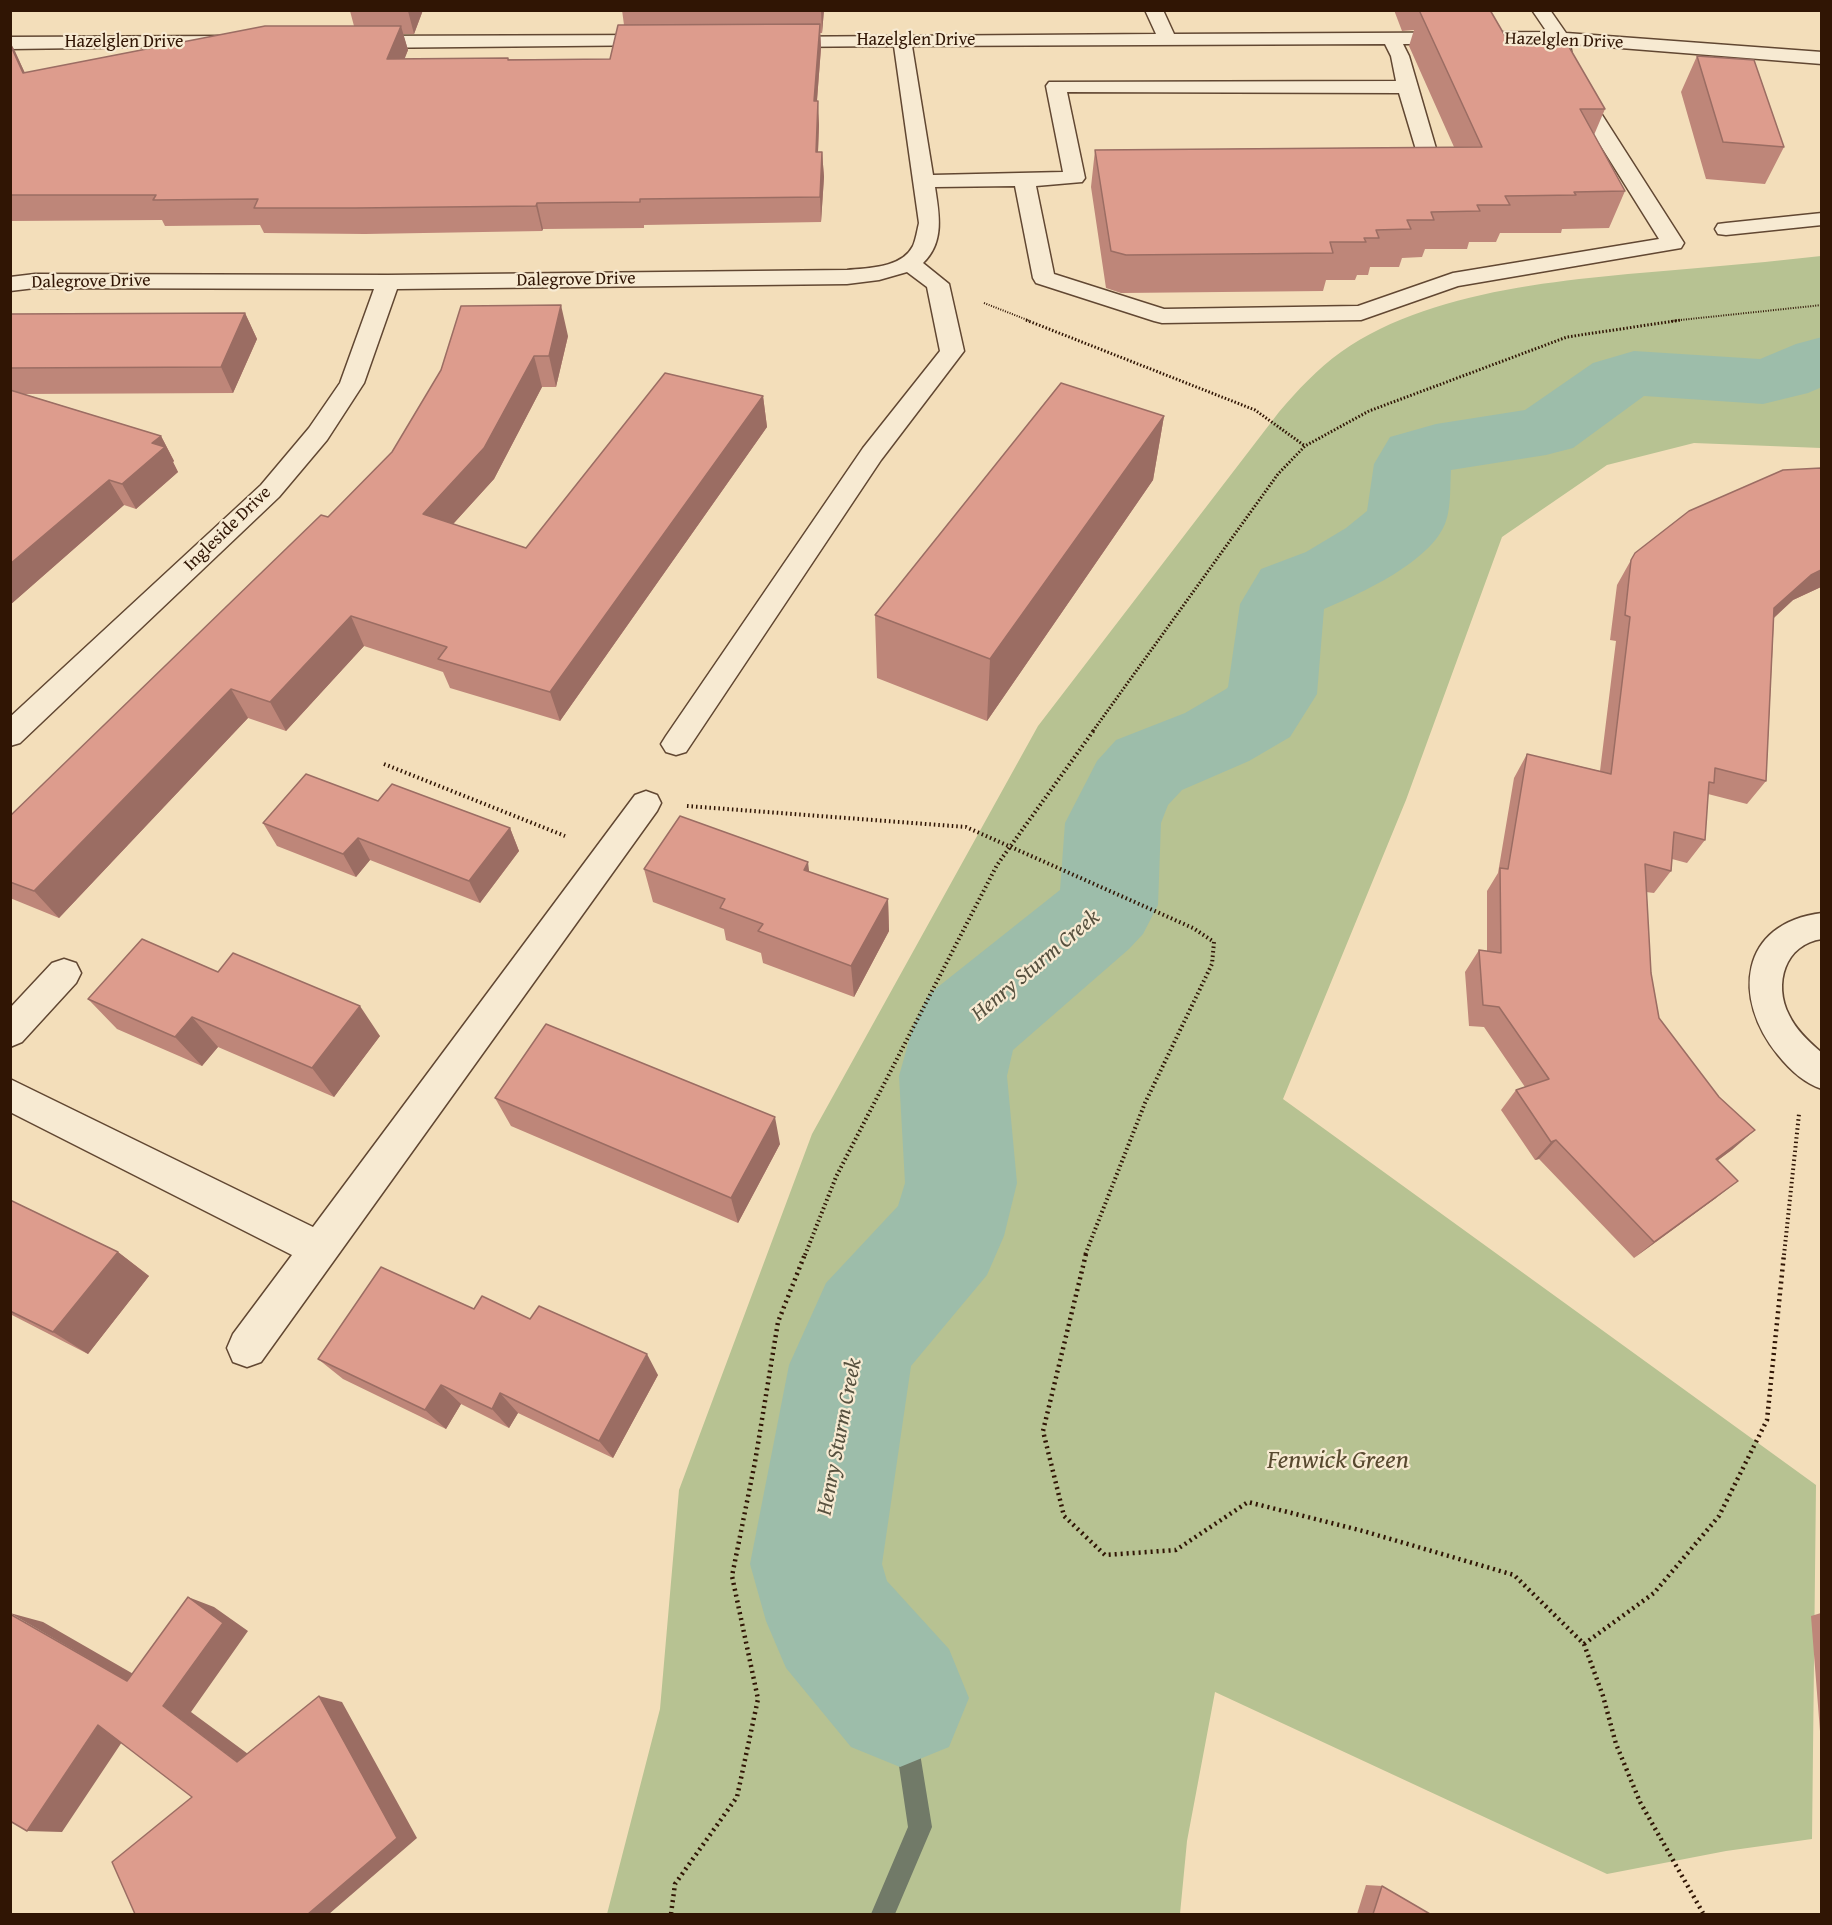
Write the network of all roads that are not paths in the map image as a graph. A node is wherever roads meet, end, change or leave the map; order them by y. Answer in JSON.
{"nodes":[{"id":1,"x":1154,"y":10,"type":"edge"},
{"id":2,"x":1541,"y":10,"type":"edge"},
{"id":3,"x":1391,"y":38,"type":"junction"},
{"id":4,"x":1560,"y":38,"type":"junction"},
{"id":5,"x":1167,"y":39,"type":"junction"},
{"id":6,"x":902,"y":40,"type":"junction"},
{"id":7,"x":676,"y":41,"type":"edge"},
{"id":8,"x":759,"y":41,"type":"edge"},
{"id":9,"x":248,"y":42,"type":"edge"},
{"id":10,"x":343,"y":42,"type":"edge"},
{"id":11,"x":10,"y":43,"type":"edge"},
{"id":12,"x":1821,"y":58,"type":"edge"},
{"id":13,"x":1407,"y":87,"type":"junction"},
{"id":14,"x":1391,"y":170,"type":"edge"},
{"id":15,"x":1099,"y":177,"type":"edge"},
{"id":16,"x":1075,"y":178,"type":"junction"},
{"id":17,"x":1024,"y":180,"type":"junction"},
{"id":18,"x":923,"y":181,"type":"junction"},
{"id":19,"x":1821,"y":219,"type":"edge"},
{"id":20,"x":1726,"y":229,"type":"dead end"},
{"id":21,"x":909,"y":263,"type":"junction"},
{"id":22,"x":388,"y":282,"type":"junction"},
{"id":23,"x":10,"y":284,"type":"edge"},
{"id":24,"x":10,"y":735,"type":"edge"},
{"id":25,"x":676,"y":744,"type":"dead end"},
{"id":26,"x":646,"y":803,"type":"road end"},
{"id":27,"x":1821,"y":926,"type":"edge"},
{"id":28,"x":64,"y":973,"type":"dead end"},
{"id":29,"x":10,"y":1032,"type":"edge"},
{"id":30,"x":1813,"y":1068,"type":"edge"},
{"id":31,"x":10,"y":1094,"type":"edge"},
{"id":32,"x":320,"y":1249,"type":"junction"},
{"id":33,"x":247,"y":1348,"type":"dead end"}],
"edges":[{"from":1,"to":5,"type":"street"},
{"from":2,"to":4,"type":"street"},
{"from":3,"to":4,"type":"street","name":"Hazelglen Drive"},
{"from":3,"to":5,"type":"street","name":"Hazelglen Drive"},
{"from":3,"to":13,"type":"street"},
{"from":4,"to":12,"type":"street","name":"Hazelglen Drive"},
{"from":4,"to":17,"type":"street"},
{"from":5,"to":6,"type":"street","name":"Hazelglen Drive"},
{"from":6,"to":8,"type":"street","name":"Hazelglen Drive"},
{"from":6,"to":18,"type":"street"},
{"from":7,"to":10,"type":"street"},
{"from":9,"to":11,"type":"street","name":"Hazelglen Drive"},
{"from":13,"to":14,"type":"street"},
{"from":13,"to":16,"type":"street"},
{"from":15,"to":16,"type":"street"},
{"from":16,"to":17,"type":"street"},
{"from":17,"to":18,"type":"street"},
{"from":18,"to":21,"type":"street"},
{"from":19,"to":20,"type":"street"},
{"from":21,"to":22,"type":"street","name":"Dalegrove Drive"},
{"from":21,"to":25,"type":"street"},
{"from":22,"to":23,"type":"street","name":"Dalegrove Drive"},
{"from":22,"to":24,"type":"street","name":"Ingleside Drive"},
{"from":26,"to":32,"type":"street"},
{"from":27,"to":30,"type":"street"},
{"from":28,"to":29,"type":"street"},
{"from":31,"to":32,"type":"street"},
{"from":32,"to":33,"type":"street"}]}
